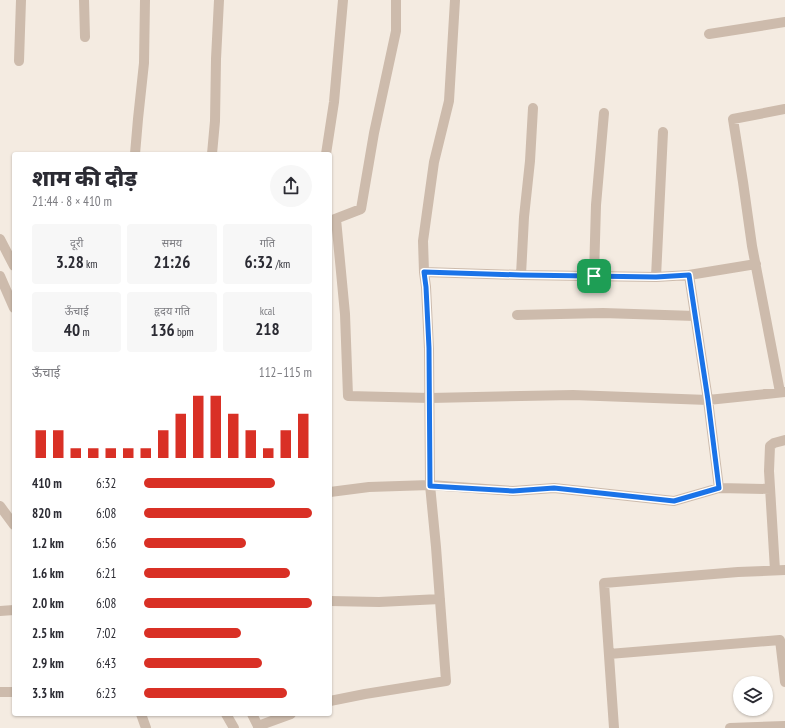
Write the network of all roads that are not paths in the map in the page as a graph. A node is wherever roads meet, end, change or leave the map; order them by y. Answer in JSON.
{"nodes":[{"id":1,"x":21,"y":0,"type":"edge"},
{"id":2,"x":84,"y":0,"type":"edge"},
{"id":3,"x":145,"y":0,"type":"edge"},
{"id":4,"x":219,"y":0,"type":"edge"},
{"id":5,"x":343,"y":0,"type":"edge"},
{"id":6,"x":396,"y":0,"type":"edge"},
{"id":7,"x":455,"y":0,"type":"edge"},
{"id":8,"x":785,"y":22,"type":"edge"},
{"id":9,"x":709,"y":34,"type":"dead end"},
{"id":10,"x":86,"y":37,"type":"dead end"},
{"id":11,"x":19,"y":61,"type":"dead end"},
{"id":12,"x":533,"y":108,"type":"dead end"},
{"id":13,"x":785,"y":109,"type":"edge"},
{"id":14,"x":604,"y":113,"type":"dead end"},
{"id":15,"x":663,"y":132,"type":"dead end"},
{"id":16,"x":135,"y":152,"type":"edge"},
{"id":17,"x":212,"y":152,"type":"edge"},
{"id":18,"x":326,"y":152,"type":"edge"},
{"id":19,"x":333,"y":220,"type":"edge"},
{"id":20,"x":0,"y":239,"type":"edge"},
{"id":21,"x":12,"y":262,"type":"edge"},
{"id":22,"x":756,"y":264,"type":"junction"},
{"id":23,"x":424,"y":272,"type":"junction"},
{"id":24,"x":521,"y":275,"type":"junction"},
{"id":25,"x":689,"y":275,"type":"junction"},
{"id":26,"x":0,"y":276,"type":"edge"},
{"id":27,"x":594,"y":276,"type":"junction"},
{"id":28,"x":656,"y":277,"type":"junction"},
{"id":29,"x":12,"y":303,"type":"edge"},
{"id":30,"x":517,"y":315,"type":"dead end"},
{"id":31,"x":695,"y":316,"type":"junction"},
{"id":32,"x":783,"y":392,"type":"edge"},
{"id":33,"x":430,"y":398,"type":"junction"},
{"id":34,"x":708,"y":400,"type":"junction"},
{"id":35,"x":785,"y":440,"type":"edge"},
{"id":36,"x":430,"y":486,"type":"junction"},
{"id":37,"x":719,"y":488,"type":"junction"},
{"id":38,"x":770,"y":489,"type":"junction"},
{"id":39,"x":332,"y":492,"type":"edge"},
{"id":40,"x":0,"y":506,"type":"edge"},
{"id":41,"x":12,"y":522,"type":"edge"},
{"id":42,"x":780,"y":570,"type":"edge"},
{"id":43,"x":440,"y":599,"type":"junction"},
{"id":44,"x":332,"y":600,"type":"edge"},
{"id":45,"x":12,"y":610,"type":"edge"},
{"id":46,"x":0,"y":611,"type":"edge"},
{"id":47,"x":609,"y":654,"type":"junction"},
{"id":48,"x":785,"y":682,"type":"edge"},
{"id":49,"x":0,"y":692,"type":"edge"},
{"id":50,"x":12,"y":692,"type":"edge"},
{"id":51,"x":332,"y":701,"type":"edge"},
{"id":52,"x":142,"y":716,"type":"edge"},
{"id":53,"x":227,"y":716,"type":"edge"},
{"id":54,"x":253,"y":716,"type":"edge"},
{"id":55,"x":285,"y":716,"type":"edge"},
{"id":56,"x":785,"y":726,"type":"edge"},
{"id":57,"x":259,"y":727,"type":"edge"},
{"id":58,"x":146,"y":728,"type":"edge"},
{"id":59,"x":234,"y":728,"type":"edge"},
{"id":60,"x":614,"y":728,"type":"edge"},
{"id":61,"x":730,"y":728,"type":"edge"}],
"edges":[{"from":1,"to":11,"type":"street"},
{"from":2,"to":10,"type":"street"},
{"from":3,"to":16,"type":"street"},
{"from":4,"to":17,"type":"street"},
{"from":5,"to":18,"type":"street"},
{"from":6,"to":19,"type":"street"},
{"from":7,"to":23,"type":"street"},
{"from":8,"to":9,"type":"street"},
{"from":12,"to":24,"type":"street"},
{"from":13,"to":22,"type":"street"},
{"from":14,"to":27,"type":"street"},
{"from":15,"to":28,"type":"street"},
{"from":19,"to":33,"type":"street"},
{"from":20,"to":21,"type":"street"},
{"from":22,"to":25,"type":"street"},
{"from":22,"to":32,"type":"street"},
{"from":23,"to":24,"type":"street"},
{"from":23,"to":33,"type":"street"},
{"from":24,"to":27,"type":"street"},
{"from":25,"to":28,"type":"street"},
{"from":25,"to":31,"type":"street"},
{"from":26,"to":29,"type":"street"},
{"from":27,"to":28,"type":"street"},
{"from":30,"to":31,"type":"street"},
{"from":31,"to":34,"type":"street"},
{"from":32,"to":34,"type":"street"},
{"from":33,"to":34,"type":"street"},
{"from":33,"to":36,"type":"street"},
{"from":34,"to":37,"type":"street"},
{"from":35,"to":38,"type":"street"},
{"from":36,"to":37,"type":"street"},
{"from":36,"to":39,"type":"street"},
{"from":36,"to":43,"type":"street"},
{"from":37,"to":38,"type":"street"},
{"from":38,"to":42,"type":"street"},
{"from":40,"to":41,"type":"street"},
{"from":42,"to":47,"type":"street"},
{"from":43,"to":44,"type":"street"},
{"from":43,"to":51,"type":"street"},
{"from":45,"to":46,"type":"street"},
{"from":47,"to":48,"type":"street"},
{"from":47,"to":60,"type":"street"},
{"from":49,"to":50,"type":"street"},
{"from":52,"to":58,"type":"street"},
{"from":53,"to":59,"type":"street"},
{"from":54,"to":57,"type":"street"},
{"from":55,"to":57,"type":"street"},
{"from":56,"to":61,"type":"street"}]}
